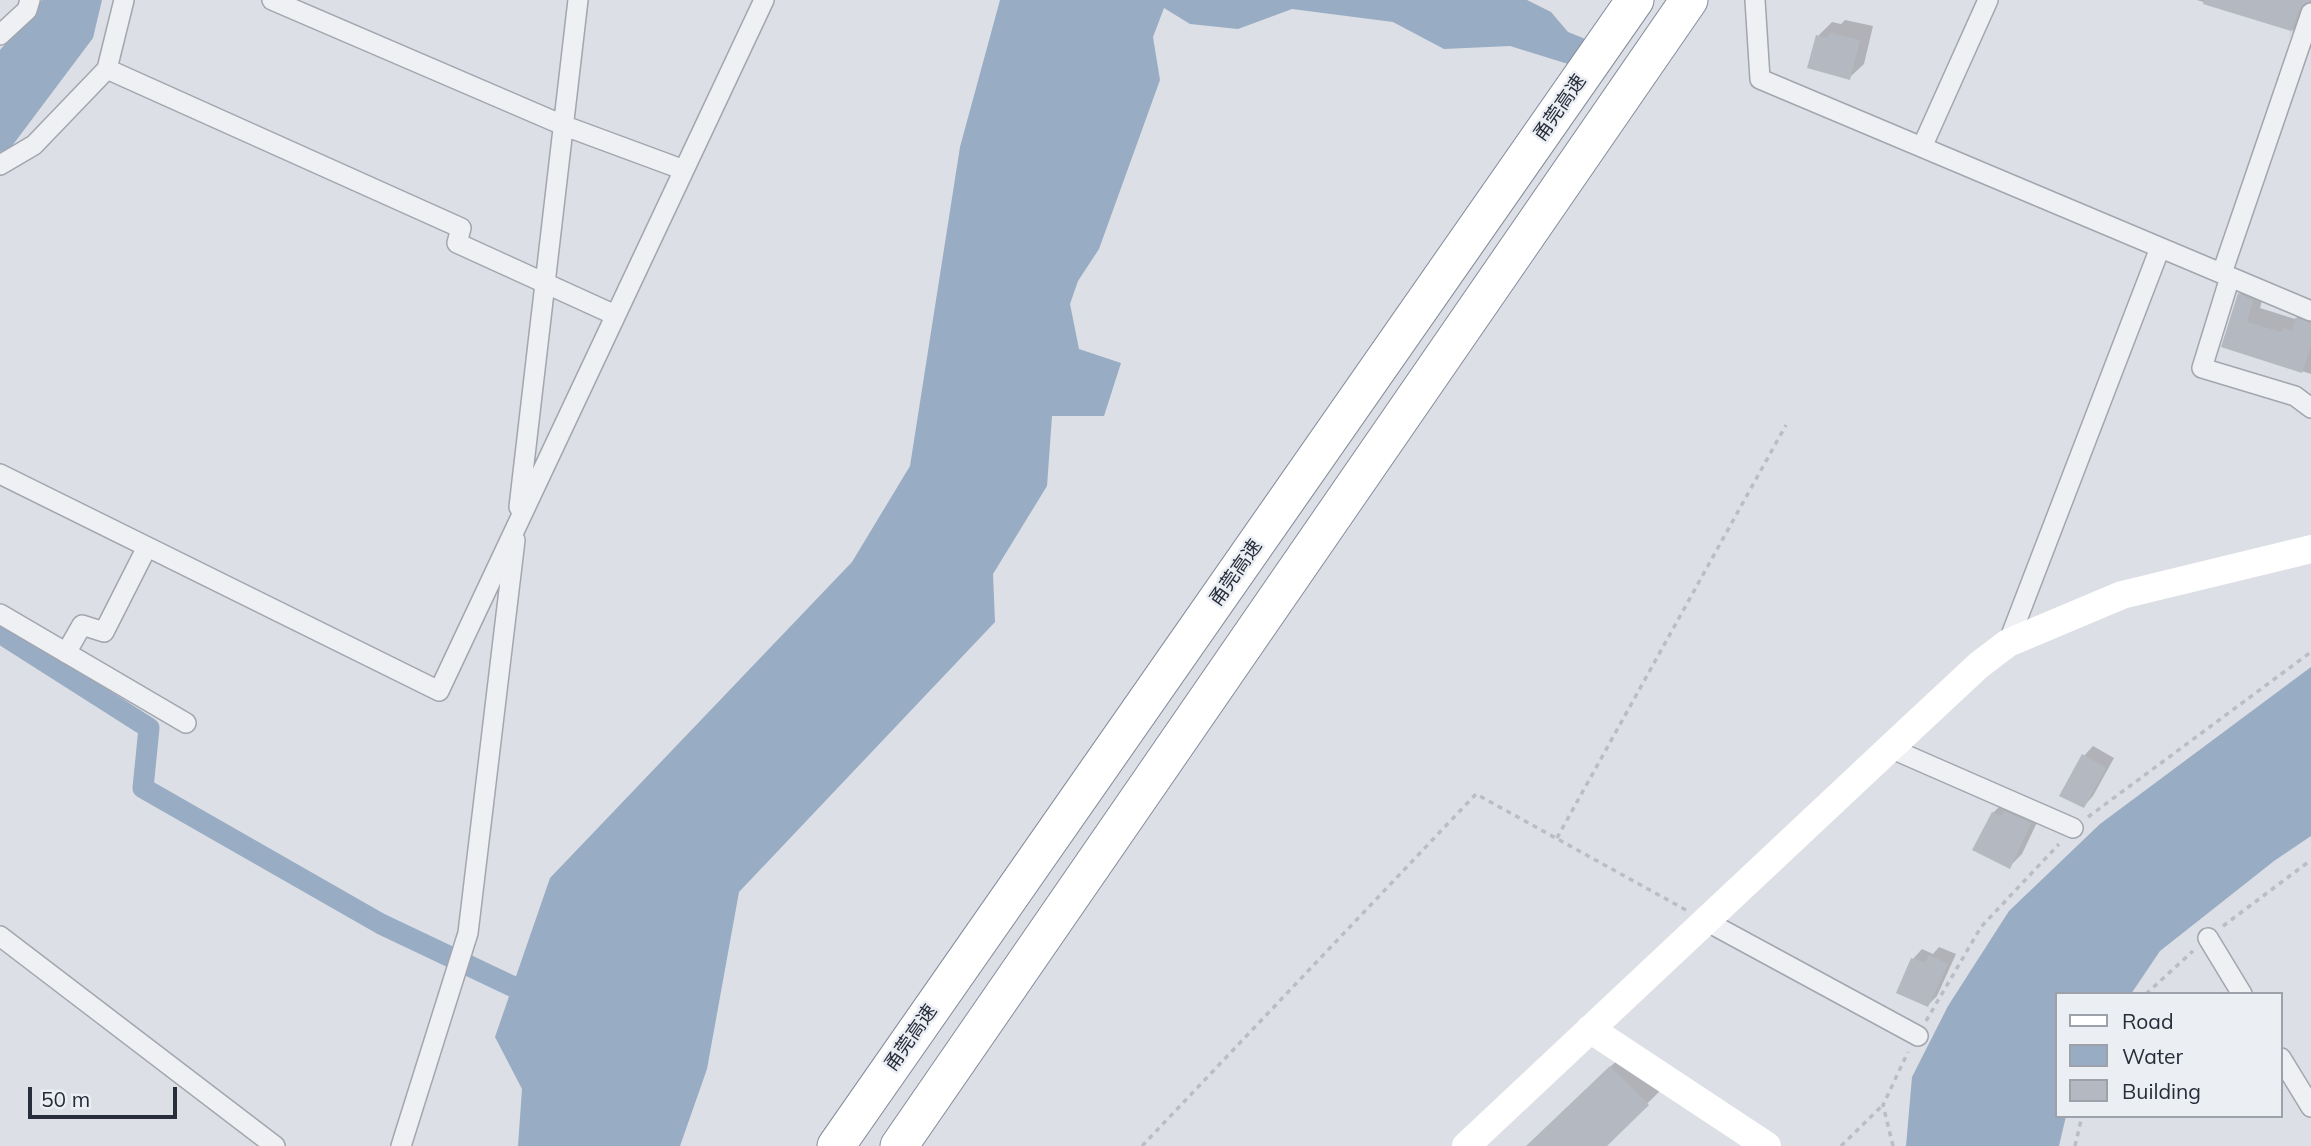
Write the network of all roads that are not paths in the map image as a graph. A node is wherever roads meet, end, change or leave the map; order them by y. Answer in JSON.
{"nodes":[{"id":1,"x":30,"y":0,"type":"edge"},
{"id":2,"x":124,"y":0,"type":"edge"},
{"id":3,"x":272,"y":0,"type":"edge"},
{"id":4,"x":578,"y":0,"type":"edge"},
{"id":5,"x":764,"y":0,"type":"edge"},
{"id":6,"x":1635,"y":0,"type":"edge"},
{"id":7,"x":1689,"y":0,"type":"edge"},
{"id":8,"x":1755,"y":0,"type":"edge"},
{"id":9,"x":1988,"y":0,"type":"edge"},
{"id":10,"x":2311,"y":13,"type":"edge"},
{"id":11,"x":0,"y":36,"type":"edge"},
{"id":12,"x":107,"y":69,"type":"junction"},
{"id":13,"x":565,"y":126,"type":"junction"},
{"id":14,"x":1922,"y":147,"type":"junction"},
{"id":15,"x":0,"y":165,"type":"edge"},
{"id":16,"x":684,"y":170,"type":"junction"},
{"id":17,"x":2160,"y":248,"type":"junction"},
{"id":18,"x":2226,"y":275,"type":"junction"},
{"id":19,"x":546,"y":284,"type":"junction"},
{"id":20,"x":2311,"y":311,"type":"edge"},
{"id":21,"x":615,"y":315,"type":"junction"},
{"id":22,"x":2311,"y":408,"type":"edge"},
{"id":23,"x":0,"y":474,"type":"edge"},
{"id":24,"x":517,"y":523,"type":"junction"},
{"id":25,"x":147,"y":547,"type":"junction"},
{"id":26,"x":2311,"y":549,"type":"edge"},
{"id":27,"x":0,"y":614,"type":"edge"},
{"id":28,"x":2008,"y":643,"type":"junction"},
{"id":29,"x":66,"y":653,"type":"junction"},
{"id":30,"x":186,"y":723,"type":"dead end"},
{"id":31,"x":1890,"y":748,"type":"junction"},
{"id":32,"x":2074,"y":828,"type":"road end"},
{"id":33,"x":1706,"y":922,"type":"junction"},
{"id":34,"x":0,"y":936,"type":"edge"},
{"id":35,"x":2208,"y":938,"type":"road end"},
{"id":36,"x":2241,"y":992,"type":"edge"},
{"id":37,"x":1590,"y":1029,"type":"junction"},
{"id":38,"x":1918,"y":1035,"type":"road end"},
{"id":39,"x":2283,"y":1061,"type":"edge"},
{"id":40,"x":2311,"y":1107,"type":"edge"},
{"id":41,"x":275,"y":1146,"type":"edge"},
{"id":42,"x":401,"y":1146,"type":"edge"},
{"id":43,"x":836,"y":1146,"type":"edge"},
{"id":44,"x":899,"y":1146,"type":"edge"},
{"id":45,"x":1466,"y":1146,"type":"edge"},
{"id":46,"x":1767,"y":1146,"type":"edge"}],
"edges":[{"from":1,"to":11,"type":"street"},
{"from":2,"to":12,"type":"street"},
{"from":3,"to":13,"type":"street"},
{"from":4,"to":13,"type":"street"},
{"from":5,"to":16,"type":"street"},
{"from":6,"to":43,"type":"highway","name":"甬莞高速"},
{"from":7,"to":44,"type":"highway"},
{"from":8,"to":14,"type":"street"},
{"from":9,"to":14,"type":"street"},
{"from":10,"to":18,"type":"street"},
{"from":12,"to":15,"type":"street"},
{"from":12,"to":19,"type":"street"},
{"from":13,"to":16,"type":"street"},
{"from":13,"to":19,"type":"street"},
{"from":14,"to":17,"type":"street"},
{"from":16,"to":21,"type":"street"},
{"from":17,"to":18,"type":"street"},
{"from":17,"to":28,"type":"street"},
{"from":18,"to":20,"type":"street"},
{"from":18,"to":22,"type":"street"},
{"from":19,"to":21,"type":"street"},
{"from":19,"to":24,"type":"street"},
{"from":21,"to":24,"type":"street"},
{"from":23,"to":25,"type":"street"},
{"from":24,"to":25,"type":"street"},
{"from":24,"to":42,"type":"street"},
{"from":25,"to":29,"type":"street"},
{"from":26,"to":28,"type":"street"},
{"from":27,"to":29,"type":"street"},
{"from":28,"to":31,"type":"street"},
{"from":29,"to":30,"type":"street"},
{"from":31,"to":32,"type":"street"},
{"from":31,"to":33,"type":"street"},
{"from":33,"to":37,"type":"street"},
{"from":33,"to":38,"type":"street"},
{"from":34,"to":41,"type":"street"},
{"from":35,"to":36,"type":"street"},
{"from":37,"to":45,"type":"street"},
{"from":37,"to":46,"type":"street"},
{"from":39,"to":40,"type":"street"}]}
